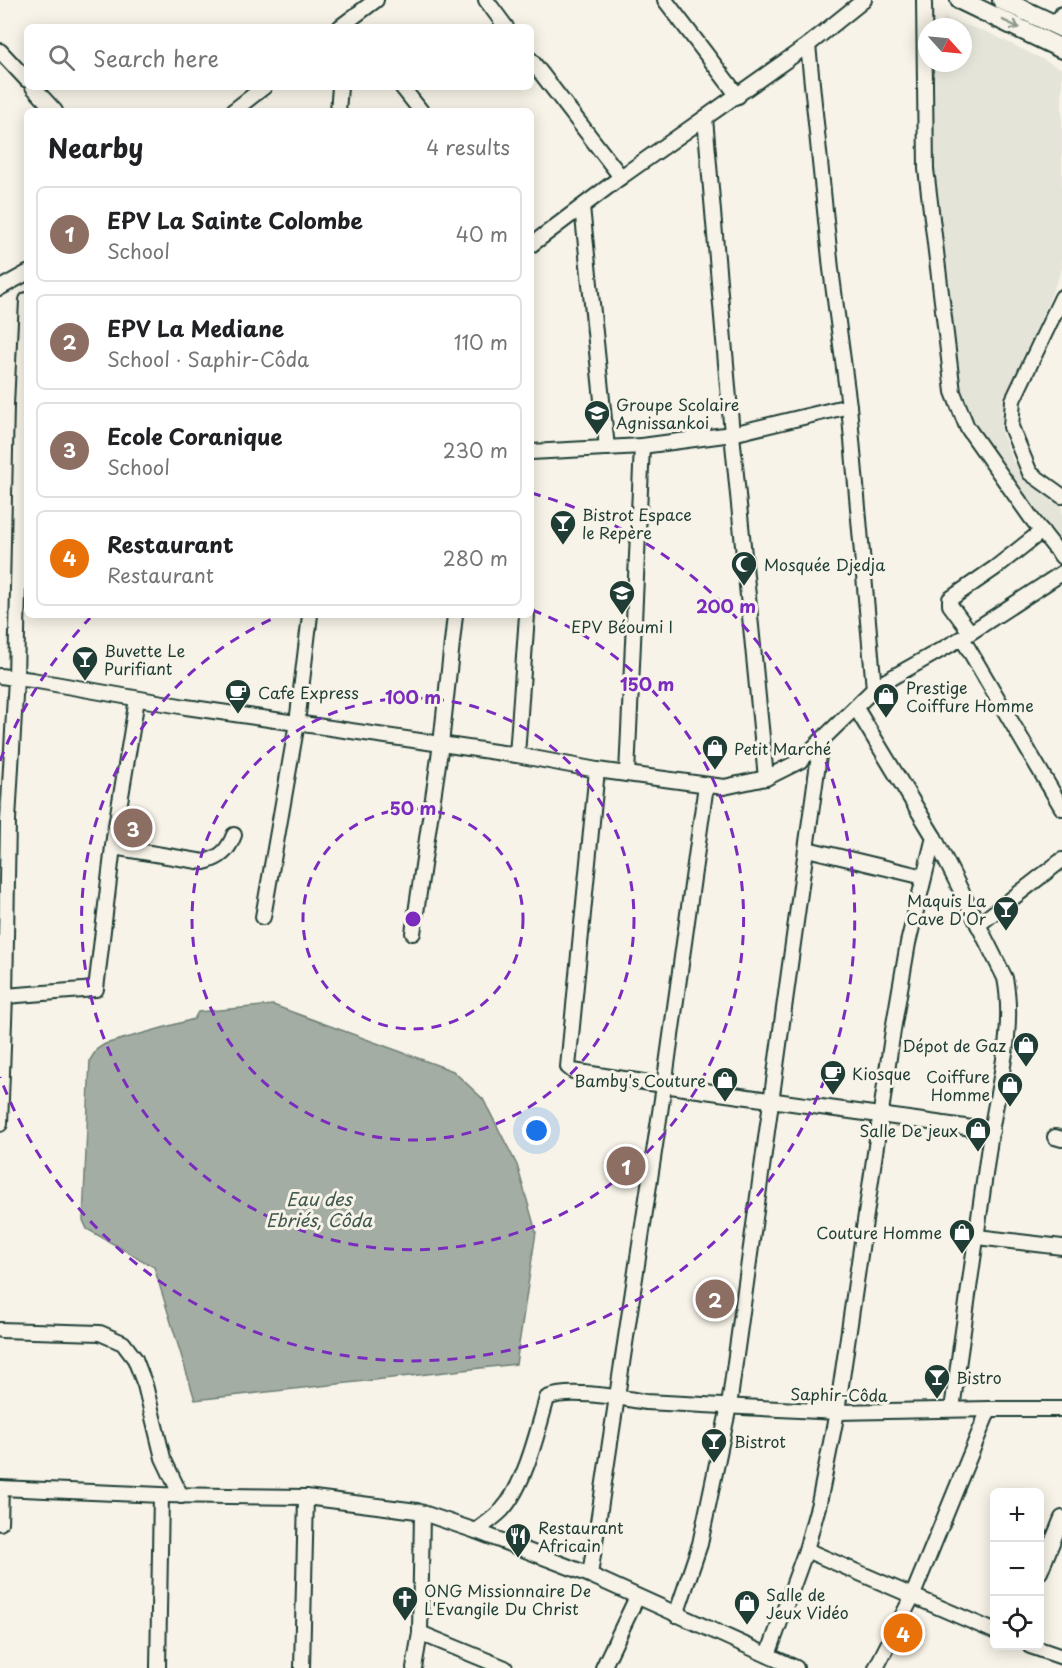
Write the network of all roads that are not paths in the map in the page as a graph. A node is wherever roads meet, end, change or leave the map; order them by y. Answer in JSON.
{"nodes":[{"id":1,"x":376,"y":0,"type":"edge"},
{"id":2,"x":486,"y":0,"type":"edge"},
{"id":3,"x":665,"y":0,"type":"edge"},
{"id":4,"x":864,"y":0,"type":"edge"},
{"id":5,"x":924,"y":0,"type":"edge"},
{"id":6,"x":960,"y":0,"type":"edge"},
{"id":7,"x":1002,"y":0,"type":"edge"},
{"id":8,"x":1060,"y":22,"type":"edge"},
{"id":9,"x":347,"y":24,"type":"edge"},
{"id":10,"x":504,"y":24,"type":"edge"},
{"id":11,"x":808,"y":45,"type":"junction"},
{"id":12,"x":1062,"y":49,"type":"edge"},
{"id":13,"x":0,"y":51,"type":"edge"},
{"id":14,"x":534,"y":64,"type":"edge"},
{"id":15,"x":24,"y":77,"type":"edge"},
{"id":16,"x":36,"y":90,"type":"edge"},
{"id":17,"x":260,"y":90,"type":"edge"},
{"id":18,"x":340,"y":90,"type":"edge"},
{"id":19,"x":404,"y":90,"type":"edge"},
{"id":20,"x":738,"y":96,"type":"junction"},
{"id":21,"x":52,"y":108,"type":"edge"},
{"id":22,"x":237,"y":108,"type":"edge"},
{"id":23,"x":338,"y":108,"type":"edge"},
{"id":24,"x":419,"y":108,"type":"edge"},
{"id":25,"x":705,"y":118,"type":"junction"},
{"id":26,"x":621,"y":177,"type":"junction"},
{"id":27,"x":582,"y":207,"type":"junction"},
{"id":28,"x":534,"y":243,"type":"edge"},
{"id":29,"x":24,"y":275,"type":"edge"},
{"id":30,"x":0,"y":288,"type":"edge"},
{"id":31,"x":1062,"y":297,"type":"edge"},
{"id":32,"x":849,"y":406,"type":"junction"},
{"id":33,"x":732,"y":434,"type":"junction"},
{"id":34,"x":642,"y":446,"type":"junction"},
{"id":35,"x":607,"y":448,"type":"junction"},
{"id":36,"x":534,"y":452,"type":"edge"},
{"id":37,"x":1062,"y":496,"type":"edge"},
{"id":38,"x":24,"y":500,"type":"edge"},
{"id":39,"x":1042,"y":531,"type":"junction"},
{"id":40,"x":1062,"y":556,"type":"edge"},
{"id":41,"x":1062,"y":573,"type":"edge"},
{"id":42,"x":23,"y":592,"type":"edge"},
{"id":43,"x":310,"y":618,"type":"edge"},
{"id":44,"x":455,"y":618,"type":"edge"},
{"id":45,"x":527,"y":618,"type":"edge"},
{"id":46,"x":966,"y":635,"type":"junction"},
{"id":47,"x":0,"y":676,"type":"edge"},
{"id":48,"x":16,"y":678,"type":"junction"},
{"id":49,"x":874,"y":689,"type":"junction"},
{"id":50,"x":137,"y":699,"type":"junction"},
{"id":51,"x":856,"y":708,"type":"junction"},
{"id":52,"x":297,"y":723,"type":"junction"},
{"id":53,"x":821,"y":741,"type":"junction"},
{"id":54,"x":441,"y":744,"type":"junction"},
{"id":55,"x":517,"y":755,"type":"junction"},
{"id":56,"x":597,"y":770,"type":"junction"},
{"id":57,"x":627,"y":774,"type":"junction"},
{"id":58,"x":765,"y":778,"type":"junction"},
{"id":59,"x":706,"y":785,"type":"junction"},
{"id":60,"x":1062,"y":808,"type":"edge"},
{"id":61,"x":4,"y":819,"type":"edge"},
{"id":62,"x":234,"y":835,"type":"dead end"},
{"id":63,"x":934,"y":837,"type":"junction"},
{"id":64,"x":113,"y":847,"type":"junction"},
{"id":65,"x":807,"y":849,"type":"junction"},
{"id":66,"x":1062,"y":860,"type":"edge"},
{"id":67,"x":924,"y":877,"type":"junction"},
{"id":68,"x":263,"y":916,"type":"dead end"},
{"id":69,"x":978,"y":925,"type":"junction"},
{"id":70,"x":413,"y":933,"type":"dead end"},
{"id":71,"x":5,"y":996,"type":"junction"},
{"id":72,"x":1,"y":1076,"type":"edge"},
{"id":73,"x":664,"y":1086,"type":"junction"},
{"id":74,"x":770,"y":1101,"type":"junction"},
{"id":75,"x":882,"y":1114,"type":"junction"},
{"id":76,"x":0,"y":1124,"type":"edge"},
{"id":77,"x":992,"y":1131,"type":"junction"},
{"id":78,"x":978,"y":1237,"type":"junction"},
{"id":79,"x":1062,"y":1247,"type":"edge"},
{"id":80,"x":0,"y":1330,"type":"edge"},
{"id":81,"x":616,"y":1397,"type":"junction"},
{"id":82,"x":729,"y":1407,"type":"junction"},
{"id":83,"x":952,"y":1409,"type":"junction"},
{"id":84,"x":989,"y":1409,"type":"junction"},
{"id":85,"x":1062,"y":1410,"type":"edge"},
{"id":86,"x":837,"y":1412,"type":"junction"},
{"id":87,"x":1,"y":1488,"type":"edge"},
{"id":88,"x":161,"y":1495,"type":"junction"},
{"id":89,"x":181,"y":1496,"type":"junction"},
{"id":90,"x":306,"y":1497,"type":"junction"},
{"id":91,"x":422,"y":1513,"type":"junction"},
{"id":92,"x":1062,"y":1518,"type":"edge"},
{"id":93,"x":0,"y":1523,"type":"edge"},
{"id":94,"x":476,"y":1531,"type":"junction"},
{"id":95,"x":806,"y":1550,"type":"junction"},
{"id":96,"x":1044,"y":1562,"type":"edge"},
{"id":97,"x":590,"y":1575,"type":"junction"},
{"id":98,"x":638,"y":1597,"type":"junction"},
{"id":99,"x":912,"y":1597,"type":"junction"},
{"id":100,"x":676,"y":1615,"type":"junction"},
{"id":101,"x":990,"y":1630,"type":"edge"},
{"id":102,"x":420,"y":1633,"type":"junction"},
{"id":103,"x":1042,"y":1650,"type":"edge"},
{"id":104,"x":768,"y":1655,"type":"junction"},
{"id":105,"x":1062,"y":1657,"type":"edge"},
{"id":106,"x":158,"y":1668,"type":"edge"},
{"id":107,"x":302,"y":1668,"type":"edge"},
{"id":108,"x":414,"y":1668,"type":"edge"},
{"id":109,"x":505,"y":1668,"type":"edge"},
{"id":110,"x":603,"y":1668,"type":"edge"},
{"id":111,"x":796,"y":1668,"type":"edge"},
{"id":112,"x":876,"y":1668,"type":"edge"}],
"edges":[{"from":1,"to":9,"type":"street"},
{"from":2,"to":10,"type":"street"},
{"from":3,"to":20,"type":"street"},
{"from":4,"to":11,"type":"street"},
{"from":5,"to":39,"type":"street"},
{"from":6,"to":12,"type":"street","one_way":true},
{"from":7,"to":8,"type":"street"},
{"from":11,"to":20,"type":"street"},
{"from":11,"to":32,"type":"street"},
{"from":13,"to":15,"type":"street"},
{"from":14,"to":26,"type":"street"},
{"from":16,"to":21,"type":"street"},
{"from":17,"to":22,"type":"street"},
{"from":18,"to":23,"type":"street"},
{"from":19,"to":24,"type":"street"},
{"from":20,"to":25,"type":"street"},
{"from":25,"to":26,"type":"street"},
{"from":25,"to":33,"type":"street"},
{"from":26,"to":27,"type":"street"},
{"from":27,"to":28,"type":"street"},
{"from":27,"to":35,"type":"street"},
{"from":29,"to":30,"type":"street"},
{"from":31,"to":37,"type":"street"},
{"from":32,"to":33,"type":"street"},
{"from":32,"to":49,"type":"street"},
{"from":33,"to":34,"type":"street"},
{"from":33,"to":58,"type":"street"},
{"from":34,"to":35,"type":"street"},
{"from":34,"to":57,"type":"street"},
{"from":35,"to":36,"type":"street"},
{"from":38,"to":42,"type":"street"},
{"from":39,"to":40,"type":"street"},
{"from":39,"to":46,"type":"street"},
{"from":41,"to":46,"type":"street"},
{"from":42,"to":48,"type":"street"},
{"from":43,"to":52,"type":"street"},
{"from":44,"to":54,"type":"street"},
{"from":45,"to":55,"type":"street"},
{"from":46,"to":49,"type":"street"},
{"from":46,"to":60,"type":"street"},
{"from":47,"to":48,"type":"street"},
{"from":48,"to":50,"type":"street"},
{"from":48,"to":61,"type":"street"},
{"from":49,"to":51,"type":"street"},
{"from":50,"to":52,"type":"street"},
{"from":50,"to":64,"type":"street"},
{"from":51,"to":53,"type":"street"},
{"from":51,"to":63,"type":"street"},
{"from":52,"to":54,"type":"street"},
{"from":52,"to":68,"type":"street"},
{"from":53,"to":58,"type":"street"},
{"from":53,"to":65,"type":"street"},
{"from":54,"to":55,"type":"street"},
{"from":54,"to":70,"type":"street"},
{"from":55,"to":56,"type":"street"},
{"from":56,"to":57,"type":"street"},
{"from":56,"to":73,"type":"street"},
{"from":57,"to":59,"type":"street"},
{"from":58,"to":59,"type":"street"},
{"from":59,"to":73,"type":"street"},
{"from":61,"to":71,"type":"street"},
{"from":62,"to":64,"type":"street"},
{"from":63,"to":67,"type":"street"},
{"from":63,"to":69,"type":"street"},
{"from":64,"to":71,"type":"street"},
{"from":65,"to":67,"type":"street"},
{"from":65,"to":74,"type":"street"},
{"from":66,"to":69,"type":"street"},
{"from":67,"to":75,"type":"street"},
{"from":69,"to":77,"type":"street"},
{"from":71,"to":72,"type":"street"},
{"from":72,"to":76,"type":"street"},
{"from":73,"to":74,"type":"street"},
{"from":73,"to":81,"type":"street"},
{"from":74,"to":75,"type":"street"},
{"from":74,"to":82,"type":"street"},
{"from":75,"to":77,"type":"street"},
{"from":75,"to":86,"type":"street"},
{"from":77,"to":78,"type":"street"},
{"from":78,"to":79,"type":"street"},
{"from":78,"to":83,"type":"street"},
{"from":80,"to":89,"type":"street"},
{"from":81,"to":82,"type":"street","name":"Saphir-Côda"},
{"from":81,"to":94,"type":"street","name":"Saphir-Côda"},
{"from":81,"to":97,"type":"street"},
{"from":82,"to":86,"type":"street","name":"Saphir-Côda"},
{"from":82,"to":100,"type":"street"},
{"from":83,"to":84,"type":"street","name":"Saphir-Côda"},
{"from":83,"to":86,"type":"street","name":"Saphir-Côda"},
{"from":84,"to":85,"type":"street","name":"Saphir-Côda"},
{"from":84,"to":99,"type":"street"},
{"from":86,"to":95,"type":"street"},
{"from":87,"to":88,"type":"street"},
{"from":87,"to":93,"type":"street"},
{"from":88,"to":89,"type":"street"},
{"from":88,"to":106,"type":"street"},
{"from":89,"to":90,"type":"street"},
{"from":90,"to":91,"type":"street"},
{"from":90,"to":107,"type":"street"},
{"from":91,"to":94,"type":"street"},
{"from":91,"to":102,"type":"street"},
{"from":92,"to":96,"type":"street"},
{"from":94,"to":97,"type":"street"},
{"from":95,"to":99,"type":"street"},
{"from":95,"to":104,"type":"street"},
{"from":97,"to":98,"type":"street"},
{"from":98,"to":100,"type":"street"},
{"from":98,"to":110,"type":"street"},
{"from":99,"to":101,"type":"street"},
{"from":99,"to":112,"type":"street"},
{"from":100,"to":104,"type":"street"},
{"from":102,"to":108,"type":"street"},
{"from":102,"to":109,"type":"street"},
{"from":103,"to":105,"type":"street"},
{"from":104,"to":111,"type":"street"}]}
